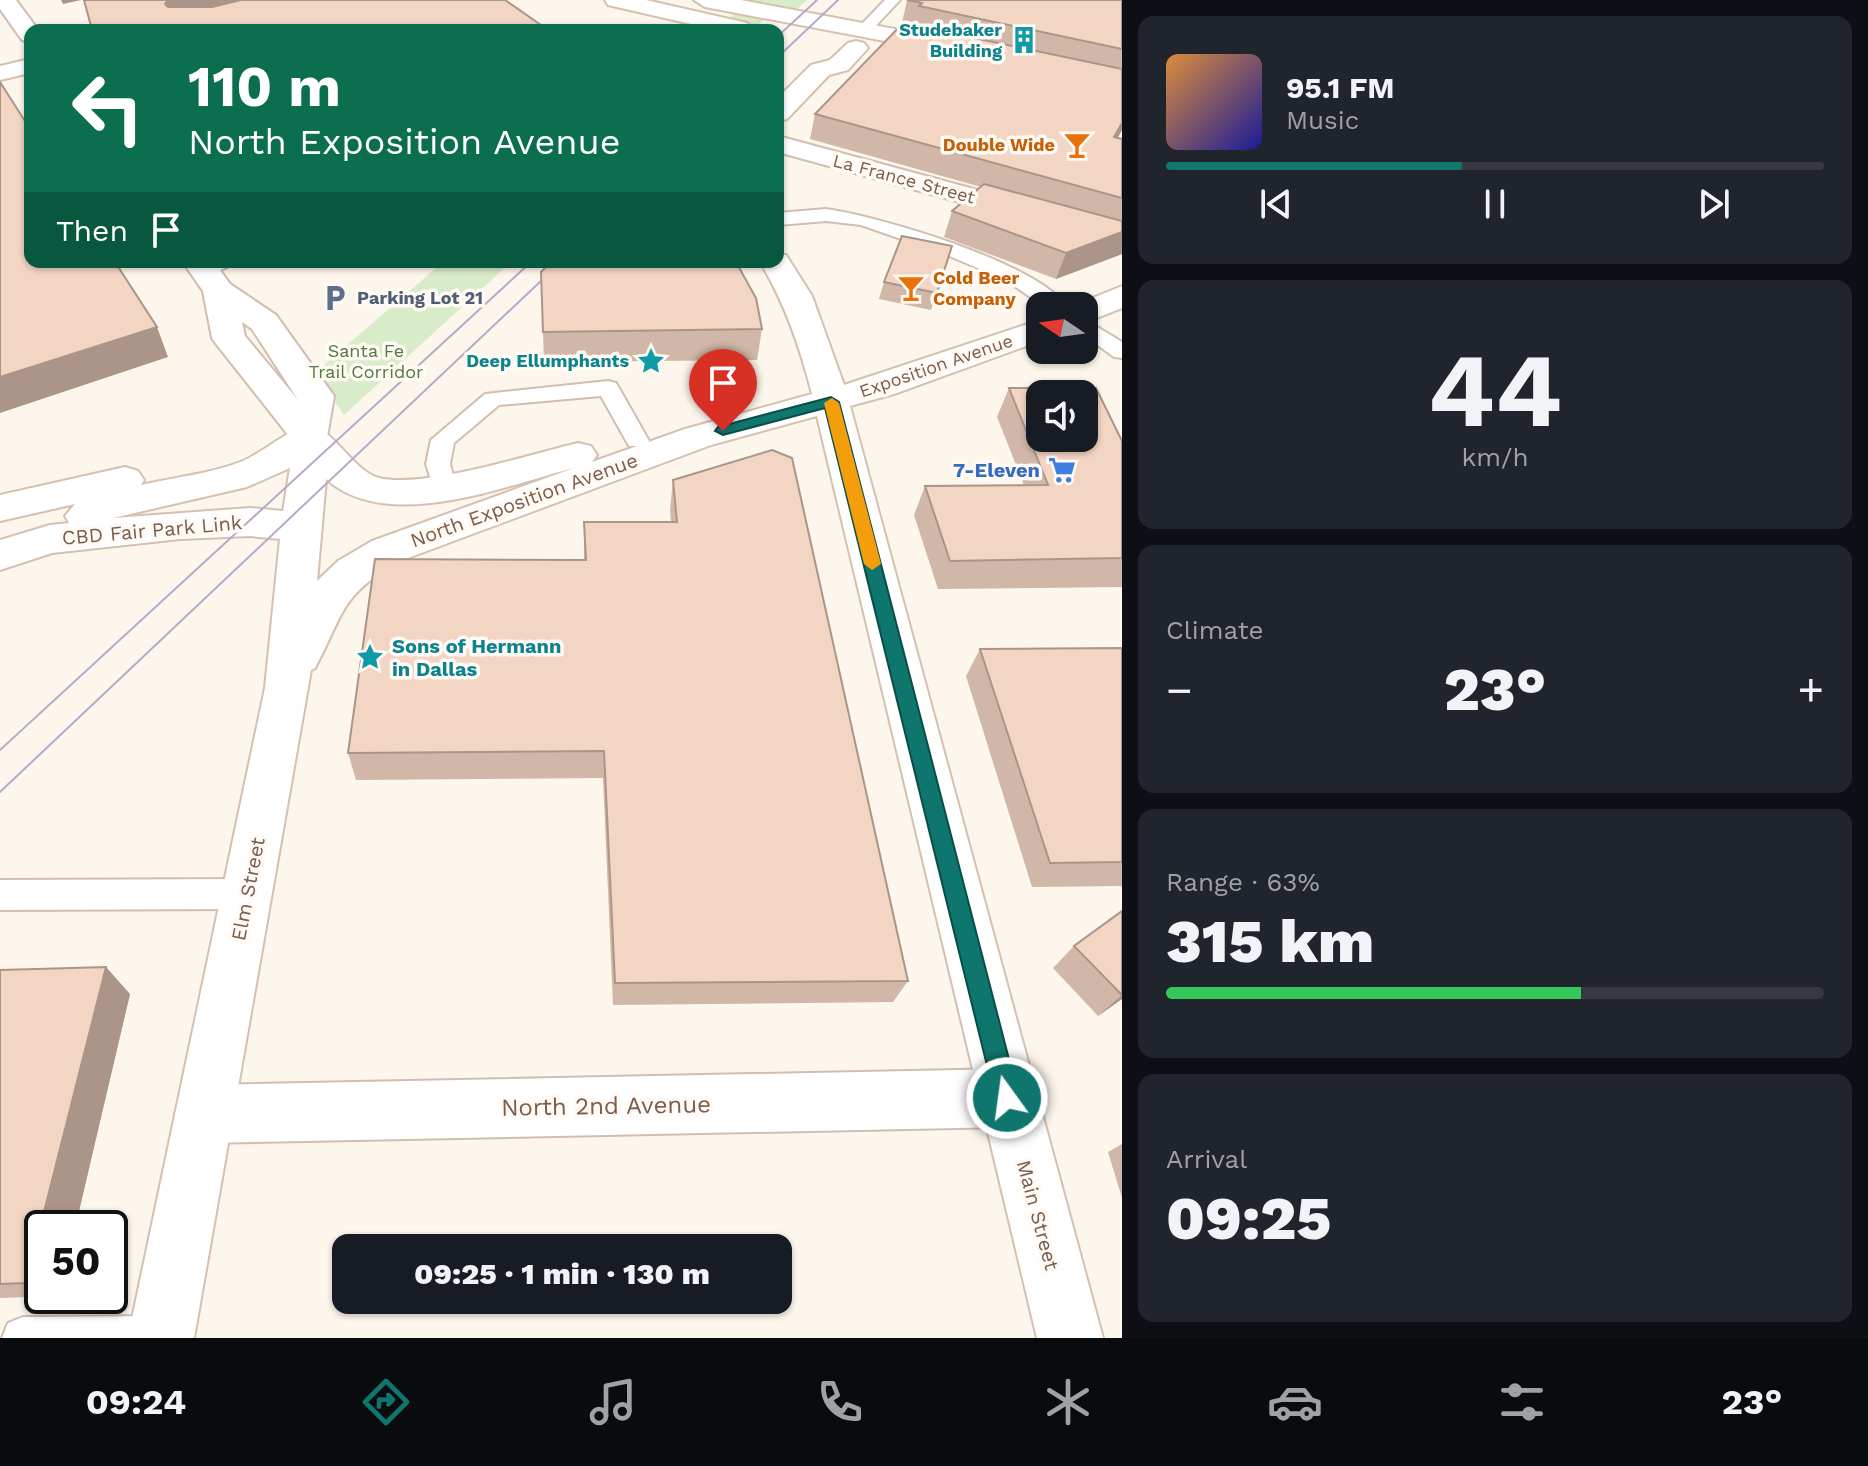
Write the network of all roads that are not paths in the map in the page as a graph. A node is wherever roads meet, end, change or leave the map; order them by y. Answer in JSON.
{"nodes":[{"id":1,"x":5,"y":0,"type":"edge"},
{"id":2,"x":616,"y":0,"type":"edge"},
{"id":3,"x":705,"y":0,"type":"edge"},
{"id":4,"x":893,"y":0,"type":"edge"},
{"id":5,"x":722,"y":24,"type":"edge"},
{"id":6,"x":24,"y":27,"type":"edge"},
{"id":7,"x":784,"y":33,"type":"edge"},
{"id":8,"x":860,"y":39,"type":"junction"},
{"id":9,"x":804,"y":49,"type":"dead end"},
{"id":10,"x":969,"y":61,"type":"edge"},
{"id":11,"x":24,"y":67,"type":"edge"},
{"id":12,"x":820,"y":70,"type":"junction"},
{"id":13,"x":0,"y":73,"type":"edge"},
{"id":14,"x":784,"y":107,"type":"edge"},
{"id":15,"x":784,"y":146,"type":"edge"},
{"id":16,"x":784,"y":218,"type":"edge"},
{"id":17,"x":1122,"y":238,"type":"edge"},
{"id":18,"x":779,"y":268,"type":"edge"},
{"id":19,"x":210,"y":271,"type":"edge"},
{"id":20,"x":1036,"y":292,"type":"edge"},
{"id":21,"x":1122,"y":296,"type":"edge"},
{"id":22,"x":1098,"y":307,"type":"edge"},
{"id":23,"x":1026,"y":335,"type":"edge"},
{"id":24,"x":1098,"y":335,"type":"edge"},
{"id":25,"x":1122,"y":352,"type":"edge"},
{"id":26,"x":831,"y":402,"type":"junction"},
{"id":27,"x":309,"y":437,"type":"junction"},
{"id":28,"x":698,"y":437,"type":"junction"},
{"id":29,"x":637,"y":441,"type":"junction"},
{"id":30,"x":262,"y":468,"type":"junction"},
{"id":31,"x":444,"y":486,"type":"junction"},
{"id":32,"x":0,"y":508,"type":"edge"},
{"id":33,"x":301,"y":527,"type":"junction"},
{"id":34,"x":50,"y":539,"type":"junction"},
{"id":35,"x":0,"y":555,"type":"edge"},
{"id":36,"x":287,"y":688,"type":"junction"},
{"id":37,"x":247,"y":894,"type":"junction"},
{"id":38,"x":0,"y":895,"type":"edge"},
{"id":39,"x":1007,"y":1098,"type":"junction"},
{"id":40,"x":204,"y":1114,"type":"junction"},
{"id":41,"x":23,"y":1338,"type":"edge"},
{"id":42,"x":161,"y":1338,"type":"edge"},
{"id":43,"x":1070,"y":1338,"type":"edge"}],
"edges":[{"from":1,"to":6,"type":"main road"},
{"from":2,"to":5,"type":"main road"},
{"from":3,"to":8,"type":"main road"},
{"from":4,"to":8,"type":"lane"},
{"from":7,"to":8,"type":"main road"},
{"from":8,"to":10,"type":"main road"},
{"from":8,"to":12,"type":"main road"},
{"from":9,"to":12,"type":"main road"},
{"from":11,"to":13,"type":"main road"},
{"from":12,"to":14,"type":"main road"},
{"from":15,"to":17,"type":"main road","name":"La France Street"},
{"from":16,"to":20,"type":"lane"},
{"from":18,"to":26,"type":"main road","name":"Main Street"},
{"from":19,"to":27,"type":"main road"},
{"from":21,"to":22,"type":"main road"},
{"from":23,"to":26,"type":"main road","name":"Exposition Avenue"},
{"from":24,"to":25,"type":"lane"},
{"from":26,"to":28,"type":"main road","name":"North Exposition Avenue"},
{"from":26,"to":39,"type":"main road","name":"Main Street"},
{"from":27,"to":30,"type":"main road","name":"CBD Fair Park Link"},
{"from":27,"to":31,"type":"main road"},
{"from":27,"to":33,"type":"main road","name":"Elm Street"},
{"from":28,"to":29,"type":"main road"},
{"from":28,"to":36,"type":"main road","name":"North Exposition Avenue"},
{"from":29,"to":31,"type":"main road"},
{"from":29,"to":31,"type":"lane"},
{"from":30,"to":32,"type":"main road","name":"CBD Fair Park Link"},
{"from":30,"to":34,"type":"main road","name":"CBD Fair Park Link"},
{"from":33,"to":34,"type":"main road","name":"CBD Fair Park Link"},
{"from":33,"to":36,"type":"main road","name":"Elm Street"},
{"from":34,"to":35,"type":"main road","name":"CBD Fair Park Link"},
{"from":36,"to":37,"type":"main road","name":"Elm Street"},
{"from":37,"to":38,"type":"lane"},
{"from":37,"to":40,"type":"main road","name":"Elm Street"},
{"from":39,"to":40,"type":"main road","name":"North 2nd Avenue"},
{"from":39,"to":43,"type":"main road","name":"Main Street"},
{"from":40,"to":42,"type":"main road","name":"Elm Street"},
{"from":41,"to":42,"type":"lane"}]}
